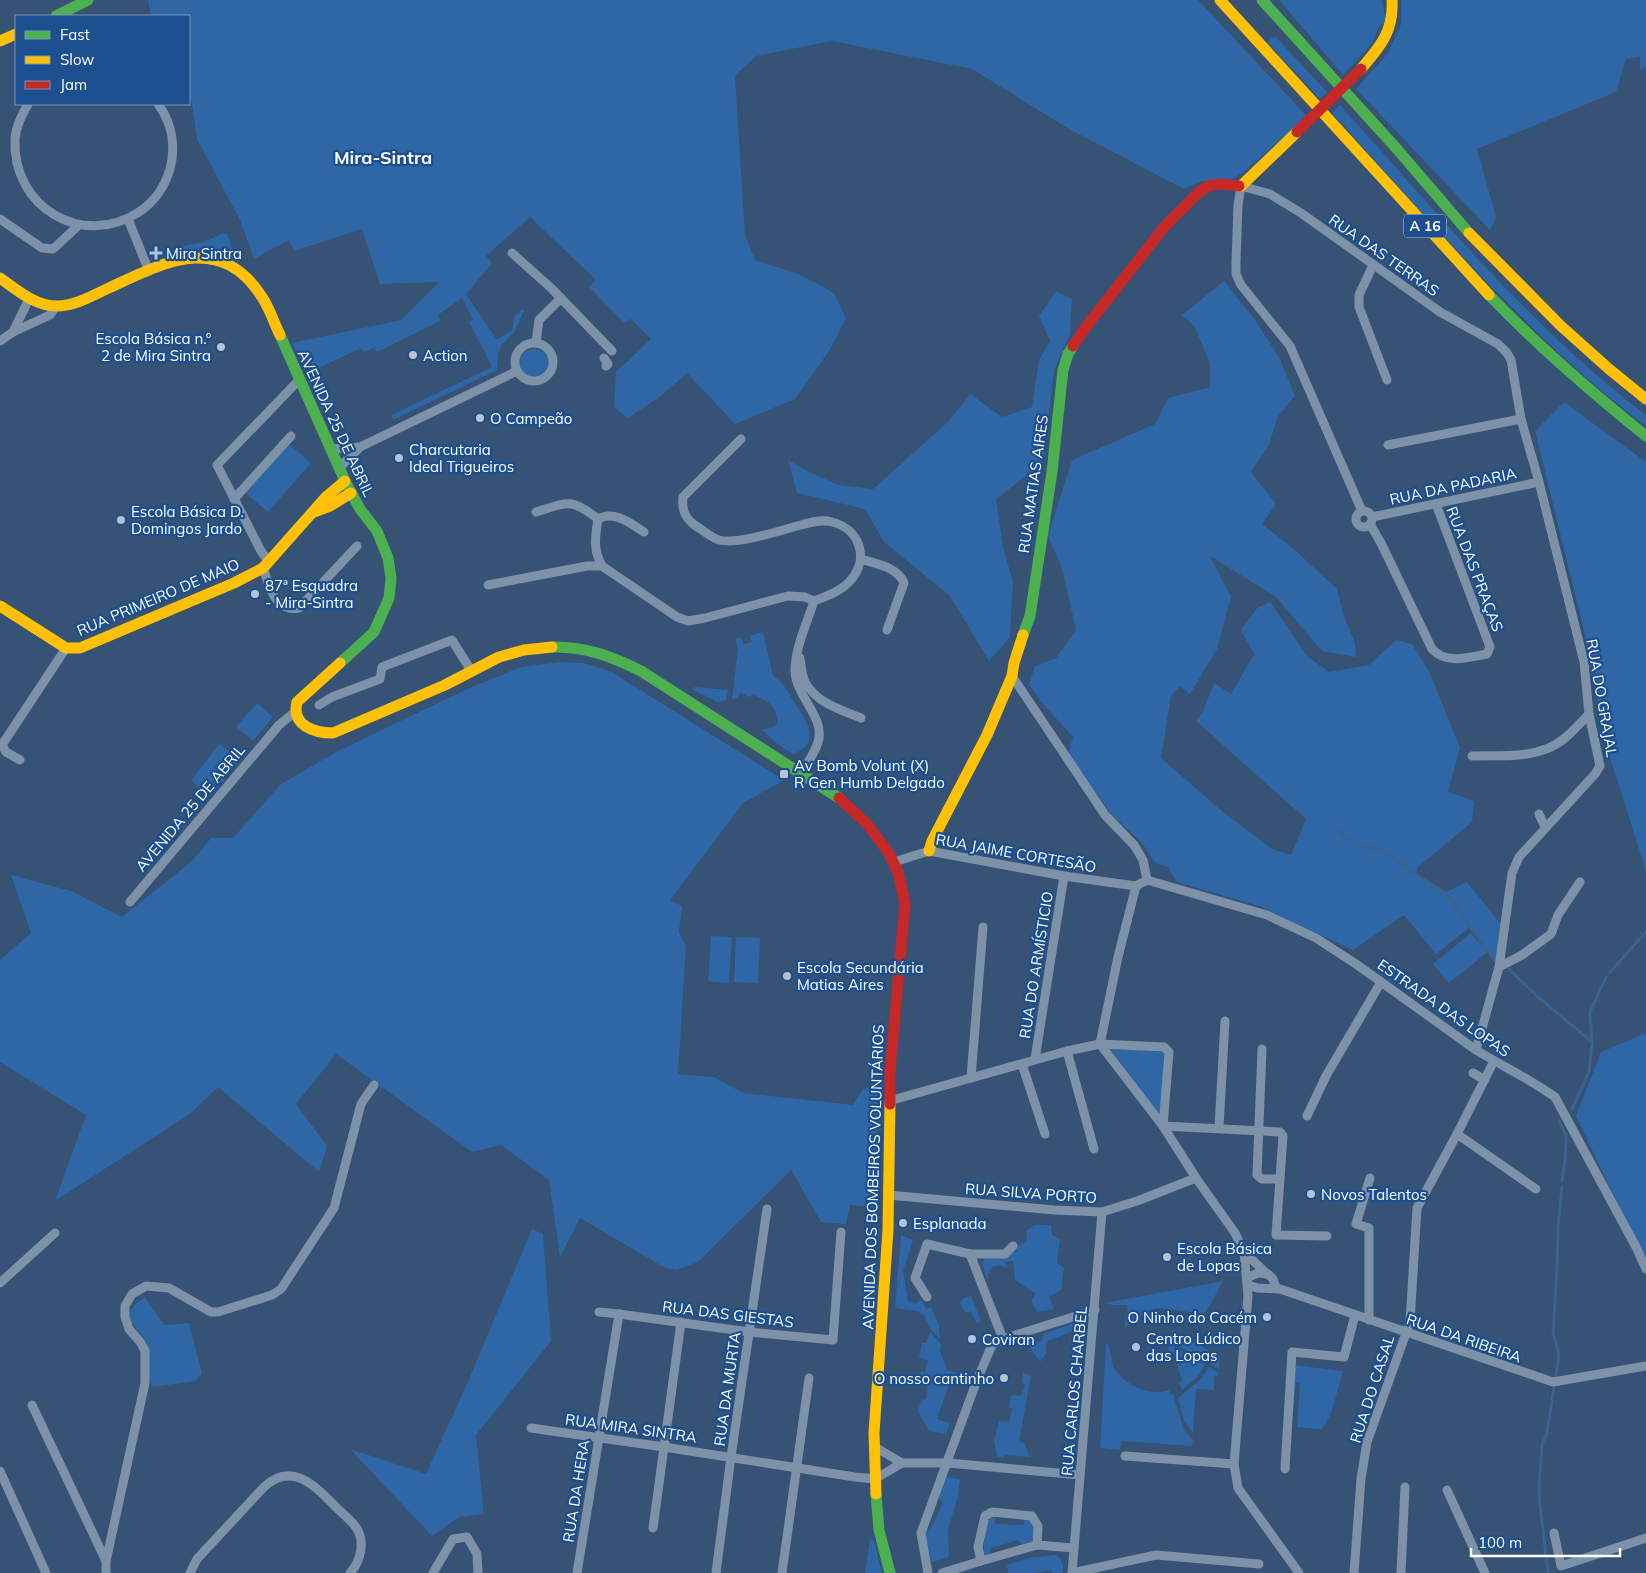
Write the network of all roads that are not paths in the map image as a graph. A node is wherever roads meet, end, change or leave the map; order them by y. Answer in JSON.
{"nodes":[{"id":1,"x":88,"y":0,"type":"edge"},
{"id":2,"x":1220,"y":0,"type":"edge"},
{"id":3,"x":1262,"y":0,"type":"edge"},
{"id":4,"x":1392,"y":0,"type":"edge"},
{"id":5,"x":58,"y":15,"type":"edge"},
{"id":6,"x":15,"y":34,"type":"edge"},
{"id":7,"x":0,"y":41,"type":"edge"},
{"id":8,"x":27,"y":105,"type":"edge"},
{"id":9,"x":159,"y":105,"type":"edge"},
{"id":10,"x":1241,"y":186,"type":"junction"},
{"id":11,"x":128,"y":218,"type":"junction"},
{"id":12,"x":0,"y":219,"type":"edge"},
{"id":13,"x":79,"y":225,"type":"junction"},
{"id":14,"x":512,"y":253,"type":"dead end"},
{"id":15,"x":1373,"y":265,"type":"junction"},
{"id":16,"x":149,"y":271,"type":"junction"},
{"id":17,"x":0,"y":278,"type":"edge"},
{"id":18,"x":562,"y":298,"type":"junction"},
{"id":19,"x":29,"y":299,"type":"junction"},
{"id":20,"x":56,"y":306,"type":"junction"},
{"id":21,"x":13,"y":332,"type":"junction"},
{"id":22,"x":0,"y":341,"type":"edge"},
{"id":23,"x":536,"y":343,"type":"junction"},
{"id":24,"x":612,"y":351,"type":"dead end"},
{"id":25,"x":1507,"y":353,"type":"joint"},
{"id":26,"x":517,"y":371,"type":"junction"},
{"id":27,"x":299,"y":380,"type":"junction"},
{"id":28,"x":1387,"y":380,"type":"dead end"},
{"id":29,"x":1645,"y":398,"type":"edge"},
{"id":30,"x":1521,"y":419,"type":"junction"},
{"id":31,"x":291,"y":436,"type":"dead end"},
{"id":32,"x":1646,"y":436,"type":"edge"},
{"id":33,"x":742,"y":438,"type":"dead end"},
{"id":34,"x":1388,"y":445,"type":"dead end"},
{"id":35,"x":360,"y":446,"type":"junction"},
{"id":36,"x":330,"y":449,"type":"junction"},
{"id":37,"x":338,"y":468,"type":"junction"},
{"id":38,"x":344,"y":481,"type":"junction"},
{"id":39,"x":1539,"y":482,"type":"junction"},
{"id":40,"x":351,"y":493,"type":"junction"},
{"id":41,"x":234,"y":499,"type":"junction"},
{"id":42,"x":1436,"y":504,"type":"junction"},
{"id":43,"x":330,"y":506,"type":"junction"},
{"id":44,"x":360,"y":509,"type":"junction"},
{"id":45,"x":1362,"y":511,"type":"junction"},
{"id":46,"x":314,"y":512,"type":"junction"},
{"id":47,"x":536,"y":512,"type":"dead end"},
{"id":48,"x":598,"y":519,"type":"junction"},
{"id":49,"x":1371,"y":520,"type":"junction"},
{"id":50,"x":644,"y":532,"type":"dead end"},
{"id":51,"x":357,"y":546,"type":"dead end"},
{"id":52,"x":861,"y":559,"type":"junction"},
{"id":53,"x":266,"y":565,"type":"junction"},
{"id":54,"x":602,"y":566,"type":"junction"},
{"id":55,"x":488,"y":585,"type":"dead end"},
{"id":56,"x":814,"y":601,"type":"junction"},
{"id":57,"x":0,"y":606,"type":"edge"},
{"id":58,"x":887,"y":630,"type":"dead end"},
{"id":59,"x":66,"y":648,"type":"junction"},
{"id":60,"x":798,"y":651,"type":"junction"},
{"id":61,"x":472,"y":672,"type":"junction"},
{"id":62,"x":1012,"y":676,"type":"junction"},
{"id":63,"x":319,"y":705,"type":"dead end"},
{"id":64,"x":295,"y":712,"type":"junction"},
{"id":65,"x":1589,"y":714,"type":"junction"},
{"id":66,"x":861,"y":718,"type":"dead end"},
{"id":67,"x":1472,"y":756,"type":"dead end"},
{"id":68,"x":20,"y":760,"type":"dead end"},
{"id":69,"x":802,"y":773,"type":"junction"},
{"id":70,"x":1539,"y":814,"type":"dead end"},
{"id":71,"x":1545,"y":827,"type":"junction"},
{"id":72,"x":929,"y":851,"type":"junction"},
{"id":73,"x":894,"y":862,"type":"junction"},
{"id":74,"x":1064,"y":876,"type":"junction"},
{"id":75,"x":1147,"y":880,"type":"junction"},
{"id":76,"x":1580,"y":882,"type":"dead end"},
{"id":77,"x":1136,"y":886,"type":"junction"},
{"id":78,"x":130,"y":902,"type":"dead end"},
{"id":79,"x":983,"y":926,"type":"dead end"},
{"id":80,"x":1499,"y":967,"type":"junction"},
{"id":81,"x":1381,"y":982,"type":"junction"},
{"id":82,"x":1225,"y":1021,"type":"dead end"},
{"id":83,"x":1100,"y":1044,"type":"junction"},
{"id":84,"x":1262,"y":1049,"type":"dead end"},
{"id":85,"x":1476,"y":1050,"type":"junction"},
{"id":86,"x":1067,"y":1051,"type":"junction"},
{"id":87,"x":1034,"y":1059,"type":"junction"},
{"id":88,"x":1494,"y":1062,"type":"junction"},
{"id":89,"x":1022,"y":1064,"type":"junction"},
{"id":90,"x":1473,"y":1073,"type":"dead end"},
{"id":91,"x":971,"y":1078,"type":"junction"},
{"id":92,"x":1485,"y":1080,"type":"junction"},
{"id":93,"x":374,"y":1085,"type":"dead end"},
{"id":94,"x":889,"y":1100,"type":"junction"},
{"id":95,"x":1307,"y":1116,"type":"dead end"},
{"id":96,"x":1163,"y":1126,"type":"junction"},
{"id":97,"x":1219,"y":1127,"type":"junction"},
{"id":98,"x":1258,"y":1130,"type":"junction"},
{"id":99,"x":1045,"y":1134,"type":"dead end"},
{"id":100,"x":1457,"y":1134,"type":"junction"},
{"id":101,"x":1094,"y":1149,"type":"dead end"},
{"id":102,"x":1196,"y":1178,"type":"junction"},
{"id":103,"x":1370,"y":1178,"type":"dead end"},
{"id":104,"x":1279,"y":1179,"type":"junction"},
{"id":105,"x":1536,"y":1189,"type":"dead end"},
{"id":106,"x":888,"y":1195,"type":"junction"},
{"id":107,"x":767,"y":1210,"type":"dead end"},
{"id":108,"x":1102,"y":1212,"type":"junction"},
{"id":109,"x":840,"y":1232,"type":"dead end"},
{"id":110,"x":55,"y":1233,"type":"dead end"},
{"id":111,"x":1327,"y":1236,"type":"dead end"},
{"id":112,"x":1013,"y":1246,"type":"dead end"},
{"id":113,"x":1244,"y":1252,"type":"junction"},
{"id":114,"x":970,"y":1254,"type":"junction"},
{"id":115,"x":1646,"y":1269,"type":"edge"},
{"id":116,"x":1268,"y":1274,"type":"junction"},
{"id":117,"x":1248,"y":1281,"type":"junction"},
{"id":118,"x":0,"y":1284,"type":"edge"},
{"id":119,"x":1276,"y":1288,"type":"junction"},
{"id":120,"x":1248,"y":1296,"type":"junction"},
{"id":121,"x":927,"y":1297,"type":"dead end"},
{"id":122,"x":1095,"y":1310,"type":"junction"},
{"id":123,"x":600,"y":1312,"type":"dead end"},
{"id":124,"x":619,"y":1314,"type":"junction"},
{"id":125,"x":1355,"y":1315,"type":"junction"},
{"id":126,"x":1369,"y":1320,"type":"junction"},
{"id":127,"x":681,"y":1322,"type":"junction"},
{"id":128,"x":749,"y":1332,"type":"junction"},
{"id":129,"x":1405,"y":1332,"type":"junction"},
{"id":130,"x":1002,"y":1340,"type":"junction"},
{"id":131,"x":1646,"y":1366,"type":"edge"},
{"id":132,"x":809,"y":1378,"type":"dead end"},
{"id":133,"x":32,"y":1405,"type":"dead end"},
{"id":134,"x":531,"y":1428,"type":"dead end"},
{"id":135,"x":599,"y":1437,"type":"junction"},
{"id":136,"x":664,"y":1447,"type":"junction"},
{"id":137,"x":875,"y":1447,"type":"junction"},
{"id":138,"x":1125,"y":1456,"type":"dead end"},
{"id":139,"x":731,"y":1457,"type":"junction"},
{"id":140,"x":902,"y":1463,"type":"junction"},
{"id":141,"x":948,"y":1463,"type":"junction"},
{"id":142,"x":1234,"y":1464,"type":"junction"},
{"id":143,"x":797,"y":1467,"type":"junction"},
{"id":144,"x":1284,"y":1469,"type":"dead end"},
{"id":145,"x":0,"y":1471,"type":"edge"},
{"id":146,"x":1080,"y":1475,"type":"junction"},
{"id":147,"x":875,"y":1478,"type":"junction"},
{"id":148,"x":1406,"y":1487,"type":"dead end"},
{"id":149,"x":1447,"y":1490,"type":"dead end"},
{"id":150,"x":653,"y":1528,"type":"dead end"},
{"id":151,"x":1554,"y":1533,"type":"dead end"},
{"id":152,"x":1646,"y":1538,"type":"edge"},
{"id":153,"x":1037,"y":1545,"type":"junction"},
{"id":154,"x":1074,"y":1548,"type":"junction"},
{"id":155,"x":106,"y":1561,"type":"junction"},
{"id":156,"x":981,"y":1561,"type":"junction"},
{"id":157,"x":1259,"y":1564,"type":"dead end"},
{"id":158,"x":46,"y":1573,"type":"edge"},
{"id":159,"x":106,"y":1573,"type":"edge"},
{"id":160,"x":190,"y":1573,"type":"edge"},
{"id":161,"x":350,"y":1573,"type":"edge"},
{"id":162,"x":433,"y":1573,"type":"edge"},
{"id":163,"x":478,"y":1573,"type":"edge"},
{"id":164,"x":577,"y":1573,"type":"edge"},
{"id":165,"x":716,"y":1573,"type":"edge"},
{"id":166,"x":782,"y":1573,"type":"edge"},
{"id":167,"x":890,"y":1573,"type":"edge"},
{"id":168,"x":928,"y":1573,"type":"edge"},
{"id":169,"x":942,"y":1573,"type":"edge"},
{"id":170,"x":1072,"y":1573,"type":"edge"},
{"id":171,"x":1300,"y":1573,"type":"edge"},
{"id":172,"x":1354,"y":1573,"type":"edge"},
{"id":173,"x":1401,"y":1573,"type":"edge"},
{"id":174,"x":1485,"y":1573,"type":"edge"}],
"edges":[{"from":1,"to":5,"type":"main road"},
{"from":2,"to":32,"type":"main road","number":"A 16"},
{"from":3,"to":29,"type":"main road","number":"A 16"},
{"from":4,"to":10,"type":"main road","bridge":true},
{"from":6,"to":7,"type":"main road"},
{"from":8,"to":13,"type":"street"},
{"from":9,"to":11,"type":"street"},
{"from":10,"to":15,"type":"street","name":"RUA DAS TERRAS"},
{"from":10,"to":45,"type":"street"},
{"from":10,"to":62,"type":"main road","name":"RUA MATIAS AIRES"},
{"from":11,"to":13,"type":"street"},
{"from":11,"to":16,"type":"street"},
{"from":12,"to":13,"type":"street"},
{"from":14,"to":18,"type":"street"},
{"from":15,"to":25,"type":"street","name":"RUA DAS TERRAS"},
{"from":15,"to":28,"type":"street"},
{"from":16,"to":20,"type":"main road","name":"AVENIDA 25 DE ABRIL"},
{"from":16,"to":27,"type":"main road","name":"AVENIDA 25 DE ABRIL"},
{"from":17,"to":19,"type":"main road","name":"AVENIDA 25 DE ABRIL"},
{"from":18,"to":23,"type":"street"},
{"from":18,"to":24,"type":"street"},
{"from":19,"to":20,"type":"main road","name":"AVENIDA 25 DE ABRIL"},
{"from":19,"to":21,"type":"street"},
{"from":20,"to":21,"type":"street"},
{"from":21,"to":22,"type":"street"},
{"from":23,"to":26,"type":"street"},
{"from":23,"to":26,"type":"street"},
{"from":25,"to":30,"type":"street","name":"RUA DO GRAJAL"},
{"from":26,"to":35,"type":"street"},
{"from":27,"to":36,"type":"main road","name":"AVENIDA 25 DE ABRIL"},
{"from":27,"to":41,"type":"street"},
{"from":30,"to":34,"type":"street"},
{"from":30,"to":39,"type":"street","name":"RUA DO GRAJAL"},
{"from":31,"to":41,"type":"street"},
{"from":33,"to":52,"type":"street"},
{"from":35,"to":36,"type":"street"},
{"from":35,"to":37,"type":"street"},
{"from":36,"to":37,"type":"main road","name":"AVENIDA 25 DE ABRIL"},
{"from":37,"to":38,"type":"main road","name":"AVENIDA 25 DE ABRIL"},
{"from":38,"to":40,"type":"main road","name":"AVENIDA 25 DE ABRIL"},
{"from":38,"to":46,"type":"main road","name":"RUA PRIMEIRO DE MAIO"},
{"from":39,"to":42,"type":"street","name":"RUA DA PADARIA"},
{"from":39,"to":65,"type":"street","name":"RUA DO GRAJAL"},
{"from":40,"to":43,"type":"main road","name":"RUA PRIMEIRO DE MAIO"},
{"from":40,"to":44,"type":"main road","name":"AVENIDA 25 DE ABRIL"},
{"from":41,"to":53,"type":"street"},
{"from":42,"to":49,"type":"street","name":"RUA DA PADARIA"},
{"from":42,"to":49,"type":"street","name":"RUA DAS PRAÇAS"},
{"from":43,"to":44,"type":"main road"},
{"from":43,"to":46,"type":"main road","name":"RUA PRIMEIRO DE MAIO"},
{"from":44,"to":64,"type":"main road","name":"AVENIDA 25 DE ABRIL"},
{"from":45,"to":49,"type":"street"},
{"from":45,"to":49,"type":"street"},
{"from":46,"to":53,"type":"main road","name":"RUA PRIMEIRO DE MAIO"},
{"from":47,"to":48,"type":"street"},
{"from":48,"to":50,"type":"street"},
{"from":48,"to":54,"type":"street"},
{"from":51,"to":53,"type":"street"},
{"from":52,"to":56,"type":"street"},
{"from":52,"to":58,"type":"street"},
{"from":53,"to":59,"type":"main road","name":"RUA PRIMEIRO DE MAIO"},
{"from":54,"to":55,"type":"street"},
{"from":54,"to":56,"type":"street"},
{"from":56,"to":60,"type":"street"},
{"from":57,"to":59,"type":"main road","name":"RUA PRIMEIRO DE MAIO"},
{"from":59,"to":68,"type":"street"},
{"from":60,"to":66,"type":"street"},
{"from":60,"to":69,"type":"street"},
{"from":61,"to":63,"type":"street"},
{"from":61,"to":64,"type":"main road","name":"AVENIDA DOS BOMBEIROS VOLUNTÁRIOS"},
{"from":61,"to":69,"type":"main road","name":"AVENIDA DOS BOMBEIROS VOLUNTÁRIOS"},
{"from":62,"to":72,"type":"main road","name":"RUA MATIAS AIRES"},
{"from":62,"to":75,"type":"street"},
{"from":64,"to":78,"type":"street","name":"AVENIDA 25 DE ABRIL"},
{"from":65,"to":67,"type":"street"},
{"from":65,"to":71,"type":"street","name":"RUA DO GRAJAL"},
{"from":69,"to":73,"type":"main road","name":"AVENIDA DOS BOMBEIROS VOLUNTÁRIOS"},
{"from":70,"to":71,"type":"street"},
{"from":71,"to":80,"type":"street","name":"RUA DO GRAJAL"},
{"from":72,"to":73,"type":"street","name":"RUA JAIME CORTESÃO"},
{"from":72,"to":74,"type":"street","name":"RUA JAIME CORTESÃO"},
{"from":73,"to":94,"type":"main road","name":"AVENIDA DOS BOMBEIROS VOLUNTÁRIOS"},
{"from":74,"to":77,"type":"street","name":"RUA JAIME CORTESÃO"},
{"from":74,"to":87,"type":"street","name":"RUA DO ARMÍSTICIO"},
{"from":75,"to":77,"type":"street"},
{"from":75,"to":81,"type":"street","name":"ESTRADA DAS LOPAS"},
{"from":76,"to":80,"type":"street"},
{"from":77,"to":83,"type":"street"},
{"from":79,"to":91,"type":"street"},
{"from":80,"to":85,"type":"street","name":"RUA DO GRAJAL"},
{"from":81,"to":85,"type":"street","name":"ESTRADA DAS LOPAS"},
{"from":81,"to":95,"type":"street"},
{"from":82,"to":97,"type":"street"},
{"from":83,"to":86,"type":"street"},
{"from":83,"to":96,"type":"street"},
{"from":83,"to":96,"type":"street"},
{"from":84,"to":98,"type":"street"},
{"from":85,"to":88,"type":"street","name":"ESTRADA DAS LOPAS"},
{"from":86,"to":87,"type":"street"},
{"from":86,"to":101,"type":"street"},
{"from":87,"to":89,"type":"street"},
{"from":88,"to":92,"type":"street","name":"RUA DO CASAL"},
{"from":88,"to":115,"type":"street","name":"ESTRADA DAS LOPAS"},
{"from":89,"to":91,"type":"street"},
{"from":89,"to":99,"type":"street"},
{"from":90,"to":92,"type":"street"},
{"from":91,"to":94,"type":"street"},
{"from":92,"to":100,"type":"street","name":"RUA DO CASAL"},
{"from":93,"to":155,"type":"street"},
{"from":94,"to":106,"type":"main road","name":"AVENIDA DOS BOMBEIROS VOLUNTÁRIOS"},
{"from":96,"to":97,"type":"street"},
{"from":96,"to":102,"type":"street"},
{"from":97,"to":98,"type":"street"},
{"from":98,"to":104,"type":"street"},
{"from":98,"to":104,"type":"street"},
{"from":100,"to":105,"type":"street"},
{"from":100,"to":129,"type":"street","name":"RUA DO CASAL"},
{"from":102,"to":108,"type":"street","name":"RUA SILVA PORTO"},
{"from":102,"to":113,"type":"street"},
{"from":103,"to":126,"type":"street"},
{"from":104,"to":111,"type":"street"},
{"from":106,"to":108,"type":"street","name":"RUA SILVA PORTO"},
{"from":106,"to":137,"type":"main road","name":"AVENIDA DOS BOMBEIROS VOLUNTÁRIOS"},
{"from":107,"to":128,"type":"street","name":"RUA DA MURTA"},
{"from":108,"to":122,"type":"street","name":"RUA CARLOS CHARBEL"},
{"from":109,"to":128,"type":"street","name":"RUA DAS GIESTAS"},
{"from":110,"to":118,"type":"street"},
{"from":112,"to":114,"type":"street"},
{"from":113,"to":116,"type":"street"},
{"from":113,"to":117,"type":"street"},
{"from":114,"to":121,"type":"street"},
{"from":114,"to":130,"type":"street"},
{"from":116,"to":117,"type":"street"},
{"from":116,"to":119,"type":"street"},
{"from":117,"to":119,"type":"street","name":"RUA DA RIBEIRA"},
{"from":117,"to":120,"type":"street"},
{"from":119,"to":120,"type":"street"},
{"from":119,"to":125,"type":"street","name":"RUA DA RIBEIRA"},
{"from":120,"to":142,"type":"street"},
{"from":122,"to":130,"type":"street"},
{"from":122,"to":146,"type":"street","name":"RUA CARLOS CHARBEL"},
{"from":123,"to":124,"type":"street"},
{"from":124,"to":127,"type":"street","name":"RUA DAS GIESTAS"},
{"from":124,"to":135,"type":"street","name":"RUA DA HERA"},
{"from":125,"to":126,"type":"street","name":"RUA DA RIBEIRA"},
{"from":125,"to":144,"type":"street"},
{"from":126,"to":129,"type":"street","name":"RUA DA RIBEIRA"},
{"from":127,"to":128,"type":"street","name":"RUA DAS GIESTAS"},
{"from":127,"to":136,"type":"street"},
{"from":128,"to":139,"type":"street","name":"RUA DA MURTA"},
{"from":129,"to":131,"type":"street","name":"RUA DA RIBEIRA"},
{"from":129,"to":172,"type":"street","name":"RUA DO CASAL"},
{"from":130,"to":141,"type":"street"},
{"from":132,"to":143,"type":"street"},
{"from":133,"to":155,"type":"street"},
{"from":134,"to":135,"type":"street","name":"RUA MIRA SINTRA"},
{"from":135,"to":136,"type":"street","name":"RUA MIRA SINTRA"},
{"from":135,"to":164,"type":"street","name":"RUA DA HERA"},
{"from":136,"to":139,"type":"street","name":"RUA MIRA SINTRA"},
{"from":136,"to":150,"type":"street"},
{"from":137,"to":140,"type":"street"},
{"from":137,"to":147,"type":"main road","name":"AVENIDA DOS BOMBEIROS VOLUNTÁRIOS"},
{"from":138,"to":142,"type":"street"},
{"from":139,"to":143,"type":"street","name":"RUA MIRA SINTRA"},
{"from":139,"to":165,"type":"street","name":"RUA DA MURTA"},
{"from":140,"to":141,"type":"street"},
{"from":140,"to":147,"type":"street"},
{"from":141,"to":146,"type":"street"},
{"from":141,"to":168,"type":"street"},
{"from":142,"to":171,"type":"street"},
{"from":143,"to":147,"type":"street","name":"RUA MIRA SINTRA"},
{"from":143,"to":166,"type":"street"},
{"from":145,"to":158,"type":"street"},
{"from":146,"to":154,"type":"street","name":"RUA CARLOS CHARBEL"},
{"from":147,"to":167,"type":"main road","name":"AVENIDA DOS BOMBEIROS VOLUNTÁRIOS"},
{"from":148,"to":173,"type":"street"},
{"from":149,"to":174,"type":"street"},
{"from":151,"to":152,"type":"street"},
{"from":153,"to":154,"type":"street"},
{"from":153,"to":156,"type":"street"},
{"from":153,"to":156,"type":"street"},
{"from":154,"to":170,"type":"street","name":"RUA CARLOS CHARBEL"},
{"from":155,"to":159,"type":"street"},
{"from":156,"to":169,"type":"street"},
{"from":157,"to":170,"type":"street"},
{"from":160,"to":161,"type":"street"},
{"from":162,"to":163,"type":"street"}]}
